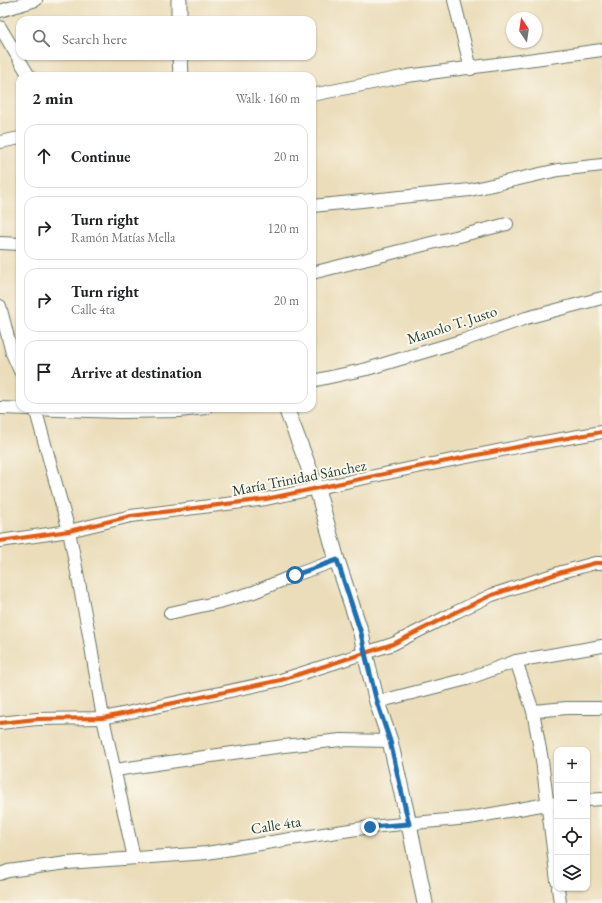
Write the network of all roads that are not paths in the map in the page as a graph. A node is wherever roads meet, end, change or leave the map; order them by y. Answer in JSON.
{"nodes":[{"id":1,"x":36,"y":0,"type":"edge"},
{"id":2,"x":179,"y":0,"type":"edge"},
{"id":3,"x":454,"y":0,"type":"edge"},
{"id":4,"x":0,"y":11,"type":"edge"},
{"id":5,"x":179,"y":16,"type":"edge"},
{"id":6,"x":0,"y":26,"type":"edge"},
{"id":7,"x":602,"y":50,"type":"edge"},
{"id":8,"x":16,"y":54,"type":"edge"},
{"id":9,"x":20,"y":60,"type":"edge"},
{"id":10,"x":180,"y":60,"type":"edge"},
{"id":11,"x":471,"y":68,"type":"junction"},
{"id":12,"x":27,"y":72,"type":"edge"},
{"id":13,"x":181,"y":72,"type":"edge"},
{"id":14,"x":316,"y":94,"type":"edge"},
{"id":15,"x":16,"y":139,"type":"edge"},
{"id":16,"x":0,"y":142,"type":"edge"},
{"id":17,"x":602,"y":165,"type":"edge"},
{"id":18,"x":316,"y":206,"type":"edge"},
{"id":19,"x":507,"y":224,"type":"dead end"},
{"id":20,"x":0,"y":244,"type":"edge"},
{"id":21,"x":16,"y":244,"type":"edge"},
{"id":22,"x":316,"y":272,"type":"edge"},
{"id":23,"x":602,"y":298,"type":"edge"},
{"id":24,"x":0,"y":306,"type":"edge"},
{"id":25,"x":16,"y":362,"type":"edge"},
{"id":26,"x":316,"y":380,"type":"edge"},
{"id":27,"x":0,"y":408,"type":"edge"},
{"id":28,"x":16,"y":408,"type":"edge"},
{"id":29,"x":37,"y":412,"type":"edge"},
{"id":30,"x":288,"y":412,"type":"edge"},
{"id":31,"x":602,"y":432,"type":"edge"},
{"id":32,"x":317,"y":489,"type":"junction"},
{"id":33,"x":69,"y":531,"type":"junction"},
{"id":34,"x":0,"y":541,"type":"edge"},
{"id":35,"x":337,"y":560,"type":"junction"},
{"id":36,"x":602,"y":563,"type":"edge"},
{"id":37,"x":170,"y":613,"type":"dead end"},
{"id":38,"x":602,"y":646,"type":"edge"},
{"id":39,"x":365,"y":653,"type":"junction"},
{"id":40,"x":516,"y":661,"type":"junction"},
{"id":41,"x":377,"y":702,"type":"junction"},
{"id":42,"x":602,"y":708,"type":"edge"},
{"id":43,"x":533,"y":712,"type":"junction"},
{"id":44,"x":103,"y":718,"type":"junction"},
{"id":45,"x":0,"y":723,"type":"edge"},
{"id":46,"x":390,"y":741,"type":"junction"},
{"id":47,"x":115,"y":770,"type":"junction"},
{"id":48,"x":602,"y":799,"type":"edge"},
{"id":49,"x":590,"y":800,"type":"edge"},
{"id":50,"x":552,"y":804,"type":"edge"},
{"id":51,"x":409,"y":824,"type":"junction"},
{"id":52,"x":555,"y":855,"type":"edge"},
{"id":53,"x":134,"y":858,"type":"junction"},
{"id":54,"x":0,"y":874,"type":"edge"},
{"id":55,"x":558,"y":891,"type":"edge"},
{"id":56,"x":425,"y":903,"type":"edge"},
{"id":57,"x":560,"y":903,"type":"edge"}],
"edges":[{"from":1,"to":4,"type":"street"},
{"from":2,"to":5,"type":"street"},
{"from":3,"to":11,"type":"street"},
{"from":6,"to":8,"type":"street"},
{"from":7,"to":11,"type":"street"},
{"from":9,"to":12,"type":"street"},
{"from":10,"to":13,"type":"street"},
{"from":11,"to":14,"type":"street"},
{"from":15,"to":16,"type":"street"},
{"from":17,"to":18,"type":"street"},
{"from":19,"to":22,"type":"street"},
{"from":20,"to":21,"type":"street"},
{"from":23,"to":26,"type":"street","name":"Manolo T. Justo"},
{"from":24,"to":25,"type":"street"},
{"from":27,"to":28,"type":"street"},
{"from":29,"to":33,"type":"street"},
{"from":30,"to":32,"type":"street"},
{"from":31,"to":32,"type":"street","name":"María Trinidad Sánchez"},
{"from":32,"to":33,"type":"street","name":"María Trinidad Sánchez"},
{"from":32,"to":35,"type":"street"},
{"from":33,"to":34,"type":"street","name":"María Trinidad Sánchez"},
{"from":33,"to":44,"type":"street"},
{"from":35,"to":37,"type":"street"},
{"from":35,"to":39,"type":"street"},
{"from":36,"to":39,"type":"street"},
{"from":38,"to":40,"type":"street"},
{"from":39,"to":41,"type":"street"},
{"from":39,"to":44,"type":"street"},
{"from":40,"to":41,"type":"street"},
{"from":40,"to":43,"type":"street"},
{"from":41,"to":46,"type":"street"},
{"from":42,"to":43,"type":"street"},
{"from":43,"to":50,"type":"street"},
{"from":44,"to":45,"type":"street"},
{"from":44,"to":47,"type":"street"},
{"from":46,"to":47,"type":"street"},
{"from":46,"to":51,"type":"street"},
{"from":47,"to":53,"type":"street"},
{"from":48,"to":49,"type":"street"},
{"from":50,"to":51,"type":"street","name":"Calle 4ta"},
{"from":50,"to":52,"type":"street"},
{"from":51,"to":53,"type":"street","name":"Calle 4ta"},
{"from":51,"to":56,"type":"street"},
{"from":53,"to":54,"type":"street","name":"Calle 4ta"},
{"from":55,"to":57,"type":"street"}]}
